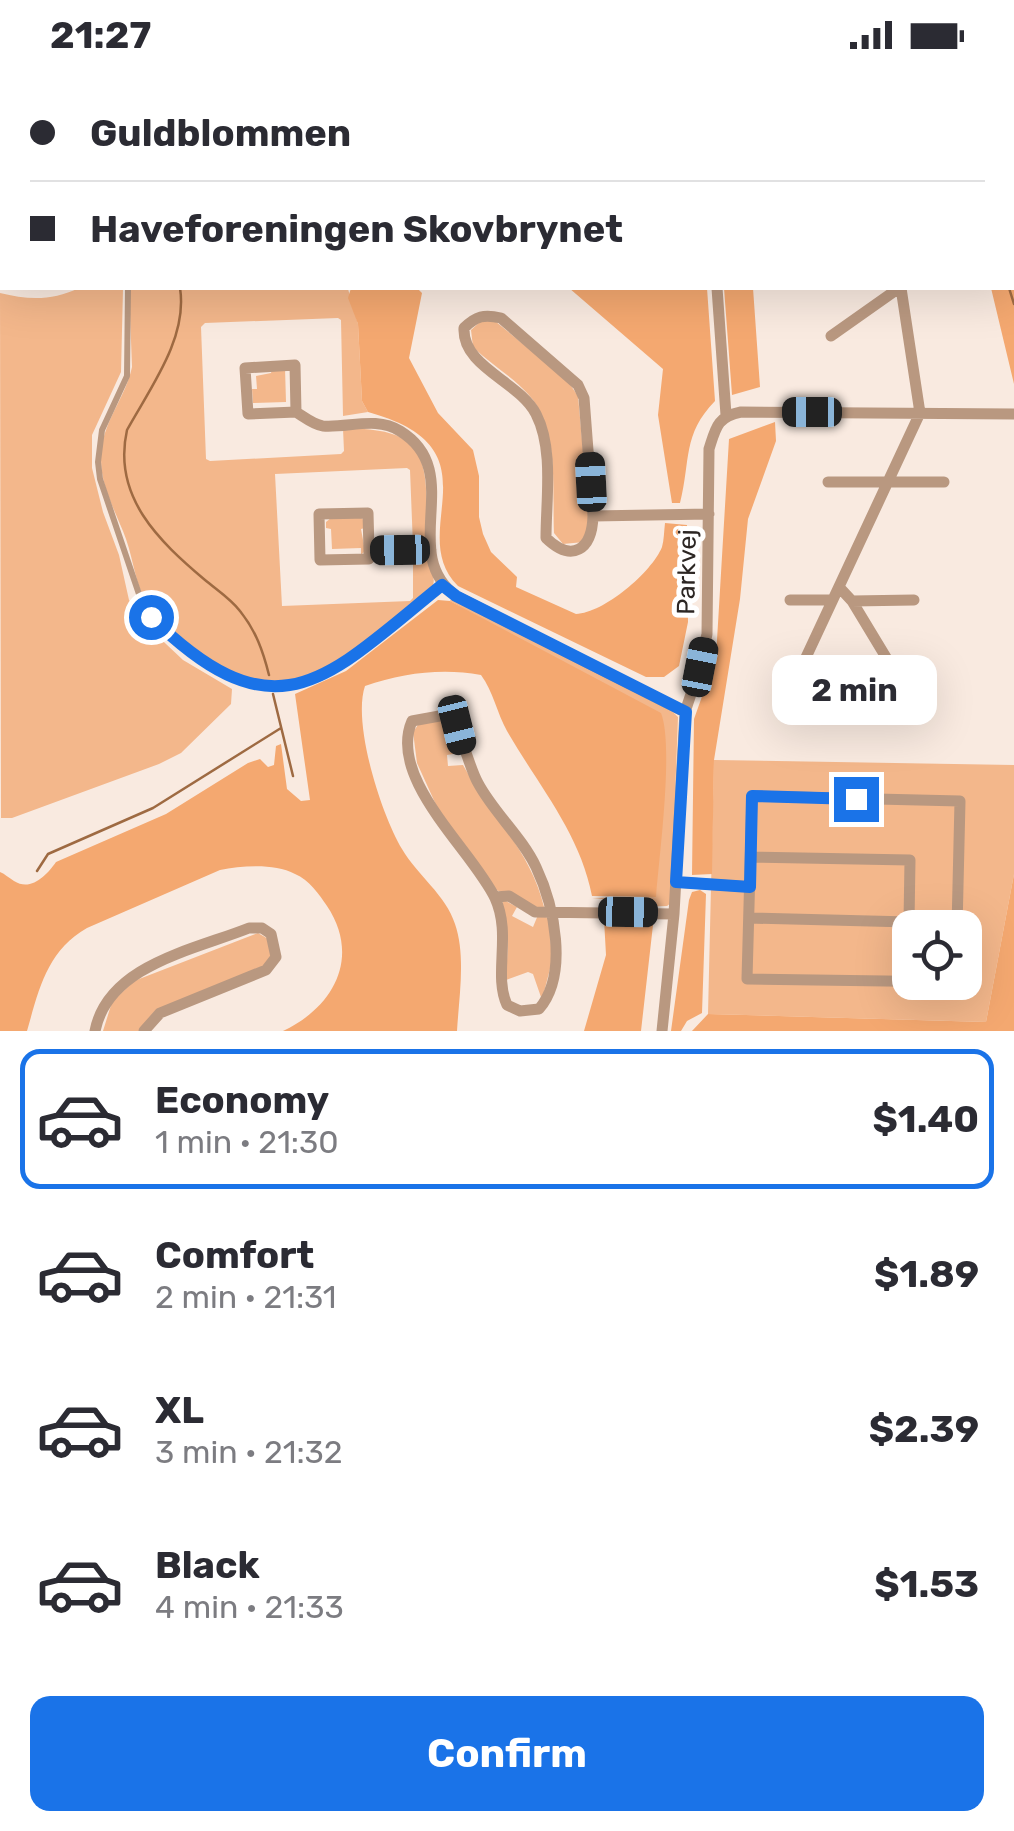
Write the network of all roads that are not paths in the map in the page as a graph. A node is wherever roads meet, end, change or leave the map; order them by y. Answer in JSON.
{"nodes":[{"id":1,"x":128,"y":290,"type":"edge"},
{"id":2,"x":717,"y":290,"type":"edge"},
{"id":3,"x":897,"y":290,"type":"edge"},
{"id":4,"x":900,"y":290,"type":"edge"},
{"id":5,"x":830,"y":336,"type":"dead end"},
{"id":6,"x":296,"y":412,"type":"junction"},
{"id":7,"x":920,"y":413,"type":"junction"},
{"id":8,"x":1014,"y":414,"type":"edge"},
{"id":9,"x":726,"y":415,"type":"junction"},
{"id":10,"x":888,"y":480,"type":"junction"},
{"id":11,"x":828,"y":482,"type":"dead end"},
{"id":12,"x":944,"y":482,"type":"dead end"},
{"id":13,"x":710,"y":514,"type":"junction"},
{"id":14,"x":593,"y":516,"type":"junction"},
{"id":15,"x":431,"y":550,"type":"junction"},
{"id":16,"x":369,"y":551,"type":"junction"},
{"id":17,"x":442,"y":585,"type":"junction"},
{"id":18,"x":839,"y":587,"type":"junction"},
{"id":19,"x":790,"y":600,"type":"dead end"},
{"id":20,"x":831,"y":600,"type":"junction"},
{"id":21,"x":914,"y":600,"type":"dead end"},
{"id":22,"x":852,"y":601,"type":"junction"},
{"id":23,"x":907,"y":692,"type":"dead end"},
{"id":24,"x":787,"y":698,"type":"dead end"},
{"id":25,"x":686,"y":712,"type":"junction"},
{"id":26,"x":750,"y":857,"type":"junction"},
{"id":27,"x":676,"y":882,"type":"junction"},
{"id":28,"x":750,"y":887,"type":"junction"},
{"id":29,"x":494,"y":897,"type":"junction"},
{"id":30,"x":550,"y":910,"type":"junction"},
{"id":31,"x":957,"y":910,"type":"edge"},
{"id":32,"x":674,"y":914,"type":"junction"},
{"id":33,"x":749,"y":918,"type":"junction"},
{"id":34,"x":892,"y":981,"type":"edge"},
{"id":35,"x":96,"y":1031,"type":"edge"},
{"id":36,"x":144,"y":1031,"type":"edge"},
{"id":37,"x":662,"y":1031,"type":"edge"}],
"edges":[{"from":1,"to":17,"type":"lane"},
{"from":2,"to":9,"type":"street","name":"Parkvej"},
{"from":3,"to":5,"type":"street"},
{"from":4,"to":7,"type":"street"},
{"from":6,"to":6,"type":"street"},
{"from":6,"to":15,"type":"street"},
{"from":7,"to":8,"type":"street"},
{"from":7,"to":9,"type":"street"},
{"from":7,"to":10,"type":"street"},
{"from":9,"to":13,"type":"street","name":"Parkvej"},
{"from":10,"to":11,"type":"street"},
{"from":10,"to":12,"type":"street"},
{"from":10,"to":18,"type":"street"},
{"from":13,"to":14,"type":"street"},
{"from":13,"to":25,"type":"street","name":"Parkvej"},
{"from":14,"to":14,"type":"street"},
{"from":15,"to":16,"type":"street"},
{"from":15,"to":17,"type":"street"},
{"from":16,"to":16,"type":"street"},
{"from":17,"to":25,"type":"street"},
{"from":18,"to":20,"type":"street"},
{"from":18,"to":22,"type":"street"},
{"from":19,"to":20,"type":"street"},
{"from":20,"to":24,"type":"street"},
{"from":21,"to":22,"type":"street"},
{"from":22,"to":23,"type":"street"},
{"from":25,"to":27,"type":"street","name":"Parkvej"},
{"from":26,"to":28,"type":"street"},
{"from":26,"to":31,"type":"street"},
{"from":26,"to":33,"type":"street"},
{"from":27,"to":28,"type":"street"},
{"from":27,"to":32,"type":"street","name":"Parkvej"},
{"from":28,"to":33,"type":"street"},
{"from":29,"to":30,"type":"street"},
{"from":29,"to":30,"type":"street"},
{"from":29,"to":30,"type":"street"},
{"from":30,"to":32,"type":"street"},
{"from":32,"to":37,"type":"street","name":"Parkvej"},
{"from":33,"to":34,"type":"street"},
{"from":35,"to":36,"type":"street"}]}
